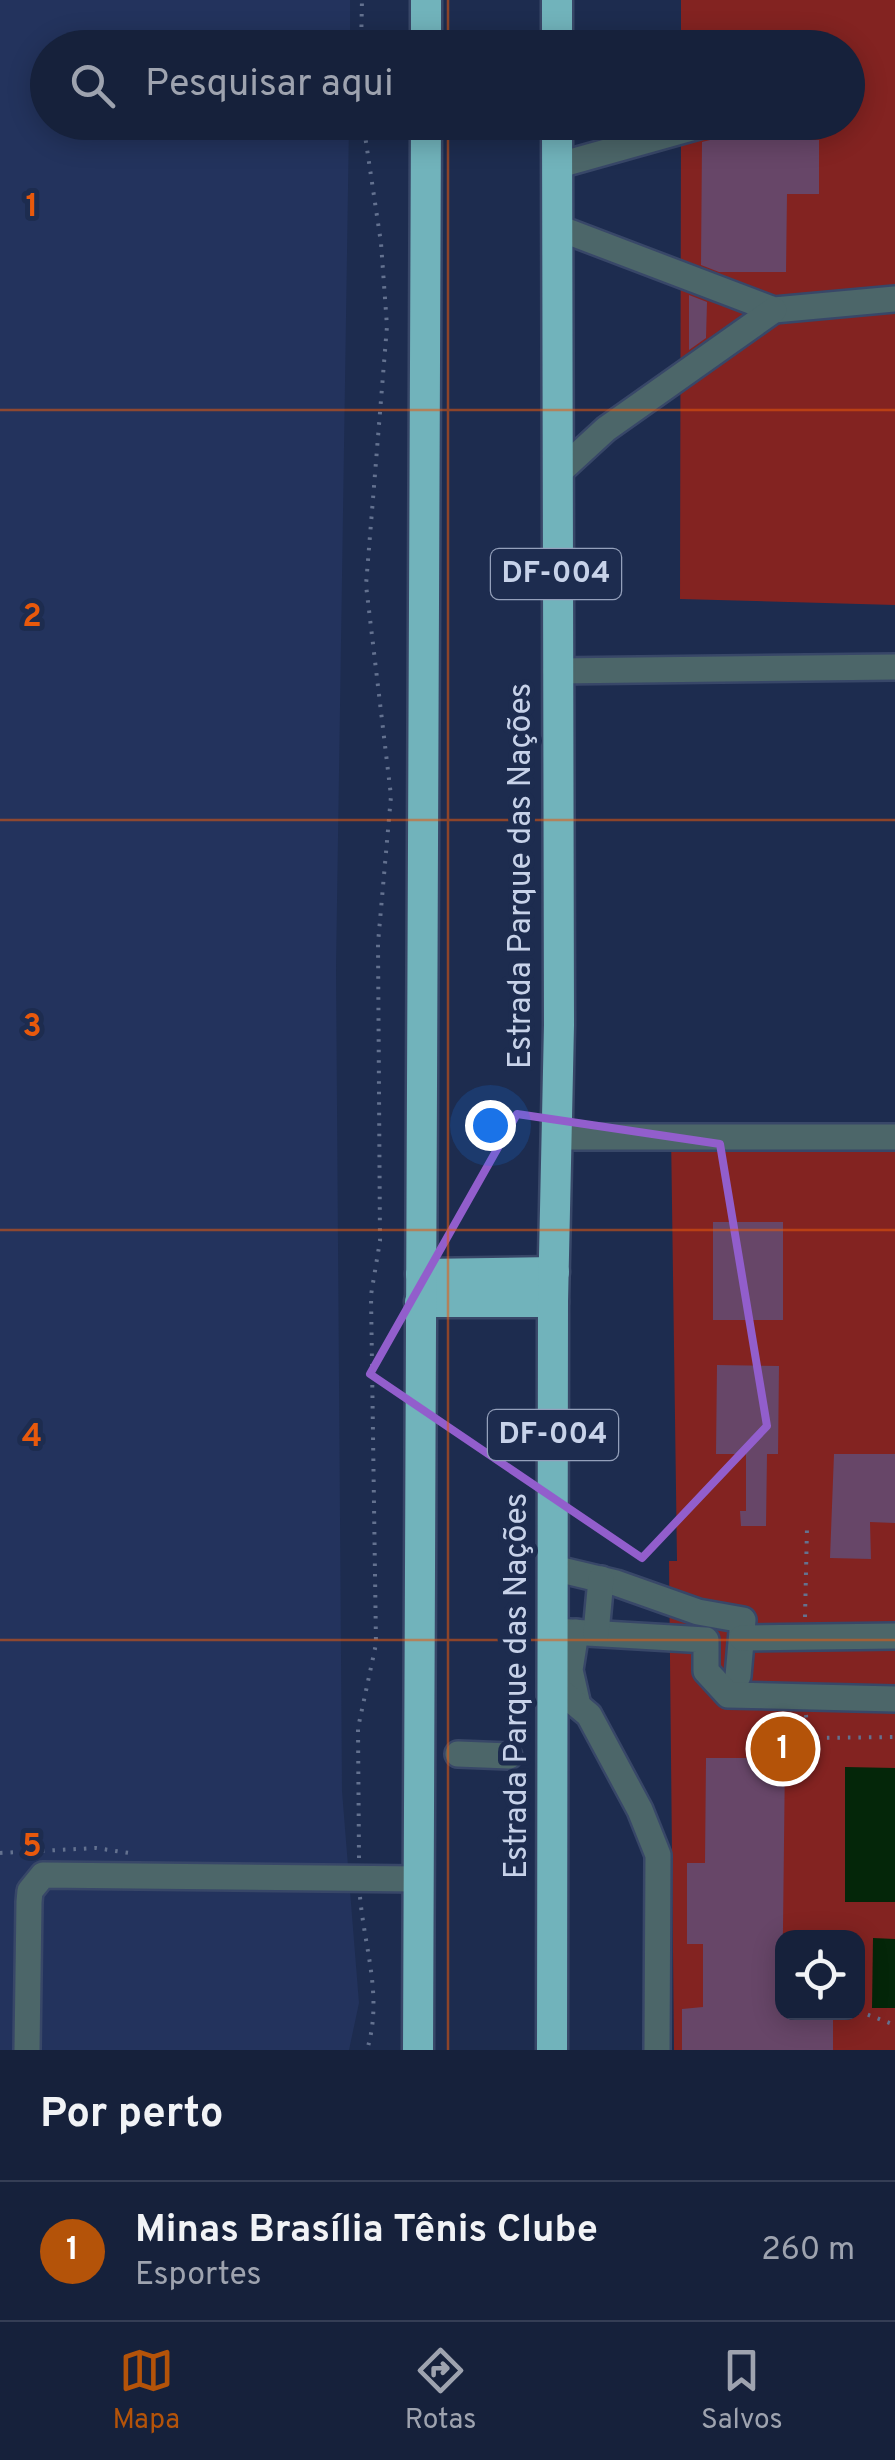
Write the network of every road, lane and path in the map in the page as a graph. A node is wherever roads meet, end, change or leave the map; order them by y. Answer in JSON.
{"nodes":[{"id":1,"x":362,"y":0,"type":"edge"},
{"id":2,"x":426,"y":0,"type":"edge"},
{"id":3,"x":558,"y":0,"type":"edge"},
{"id":4,"x":361,"y":30,"type":"edge"},
{"id":5,"x":426,"y":30,"type":"edge"},
{"id":6,"x":557,"y":30,"type":"edge"},
{"id":7,"x":366,"y":140,"type":"edge"},
{"id":8,"x":426,"y":140,"type":"edge"},
{"id":9,"x":556,"y":140,"type":"edge"},
{"id":10,"x":649,"y":140,"type":"edge"},
{"id":11,"x":556,"y":166,"type":"junction"},
{"id":12,"x":556,"y":227,"type":"junction"},
{"id":13,"x":895,"y":300,"type":"edge"},
{"id":14,"x":774,"y":310,"type":"junction"},
{"id":15,"x":557,"y":474,"type":"junction"},
{"id":16,"x":895,"y":667,"type":"edge"},
{"id":17,"x":556,"y":671,"type":"junction"},
{"id":18,"x":557,"y":1137,"type":"junction"},
{"id":19,"x":895,"y":1137,"type":"edge"},
{"id":20,"x":553,"y":1287,"type":"junction"},
{"id":21,"x":420,"y":1288,"type":"junction"},
{"id":22,"x":808,"y":1528,"type":"dead end"},
{"id":23,"x":553,"y":1568,"type":"junction"},
{"id":24,"x":601,"y":1579,"type":"junction"},
{"id":25,"x":804,"y":1621,"type":"dead end"},
{"id":26,"x":575,"y":1632,"type":"junction"},
{"id":27,"x":895,"y":1636,"type":"edge"},
{"id":28,"x":742,"y":1638,"type":"junction"},
{"id":29,"x":738,"y":1676,"type":"dead end"},
{"id":30,"x":565,"y":1693,"type":"junction"},
{"id":31,"x":805,"y":1698,"type":"junction"},
{"id":32,"x":895,"y":1698,"type":"edge"},
{"id":33,"x":895,"y":1737,"type":"edge"},
{"id":34,"x":458,"y":1754,"type":"dead end"},
{"id":35,"x":509,"y":1756,"type":"dead end"},
{"id":36,"x":358,"y":1879,"type":"junction"},
{"id":37,"x":418,"y":1880,"type":"junction"},
{"id":38,"x":865,"y":2014,"type":"edge"},
{"id":39,"x":895,"y":2025,"type":"edge"},
{"id":40,"x":28,"y":2050,"type":"edge"},
{"id":41,"x":367,"y":2050,"type":"edge"},
{"id":42,"x":418,"y":2050,"type":"edge"},
{"id":43,"x":552,"y":2050,"type":"edge"},
{"id":44,"x":658,"y":2050,"type":"edge"}],
"edges":[{"from":1,"to":4,"type":"path"},
{"from":2,"to":5,"type":"highway"},
{"from":3,"to":6,"type":"highway"},
{"from":7,"to":36,"type":"path"},
{"from":8,"to":21,"type":"highway"},
{"from":9,"to":11,"type":"highway","name":"Estrada Parque das Nações","number":"DF-004"},
{"from":10,"to":11,"type":"street"},
{"from":11,"to":12,"type":"highway","name":"Estrada Parque das Nações","number":"DF-004"},
{"from":12,"to":14,"type":"street"},
{"from":12,"to":15,"type":"highway","name":"Estrada Parque das Nações","number":"DF-004"},
{"from":13,"to":14,"type":"street"},
{"from":14,"to":15,"type":"street"},
{"from":15,"to":17,"type":"highway","name":"Estrada Parque das Nações","number":"DF-004"},
{"from":16,"to":17,"type":"street"},
{"from":17,"to":18,"type":"highway","name":"Estrada Parque das Nações","number":"DF-004"},
{"from":18,"to":19,"type":"street"},
{"from":18,"to":20,"type":"highway","name":"Estrada Parque das Nações","number":"DF-004"},
{"from":20,"to":21,"type":"highway"},
{"from":20,"to":23,"type":"highway","name":"Estrada Parque das Nações","number":"DF-004"},
{"from":21,"to":37,"type":"highway"},
{"from":22,"to":25,"type":"path"},
{"from":23,"to":24,"type":"street"},
{"from":23,"to":26,"type":"highway","name":"Estrada Parque das Nações","number":"DF-004"},
{"from":24,"to":26,"type":"street"},
{"from":24,"to":28,"type":"street"},
{"from":26,"to":30,"type":"highway","name":"Estrada Parque das Nações","number":"DF-004"},
{"from":26,"to":31,"type":"street"},
{"from":27,"to":28,"type":"street"},
{"from":28,"to":29,"type":"street"},
{"from":30,"to":43,"type":"highway","name":"Estrada Parque das Nações","number":"DF-004"},
{"from":30,"to":44,"type":"street"},
{"from":31,"to":32,"type":"street"},
{"from":31,"to":33,"type":"path"},
{"from":34,"to":35,"type":"street"},
{"from":36,"to":37,"type":"street"},
{"from":36,"to":40,"type":"street"},
{"from":36,"to":41,"type":"path"},
{"from":37,"to":42,"type":"highway"},
{"from":38,"to":39,"type":"path"}]}
